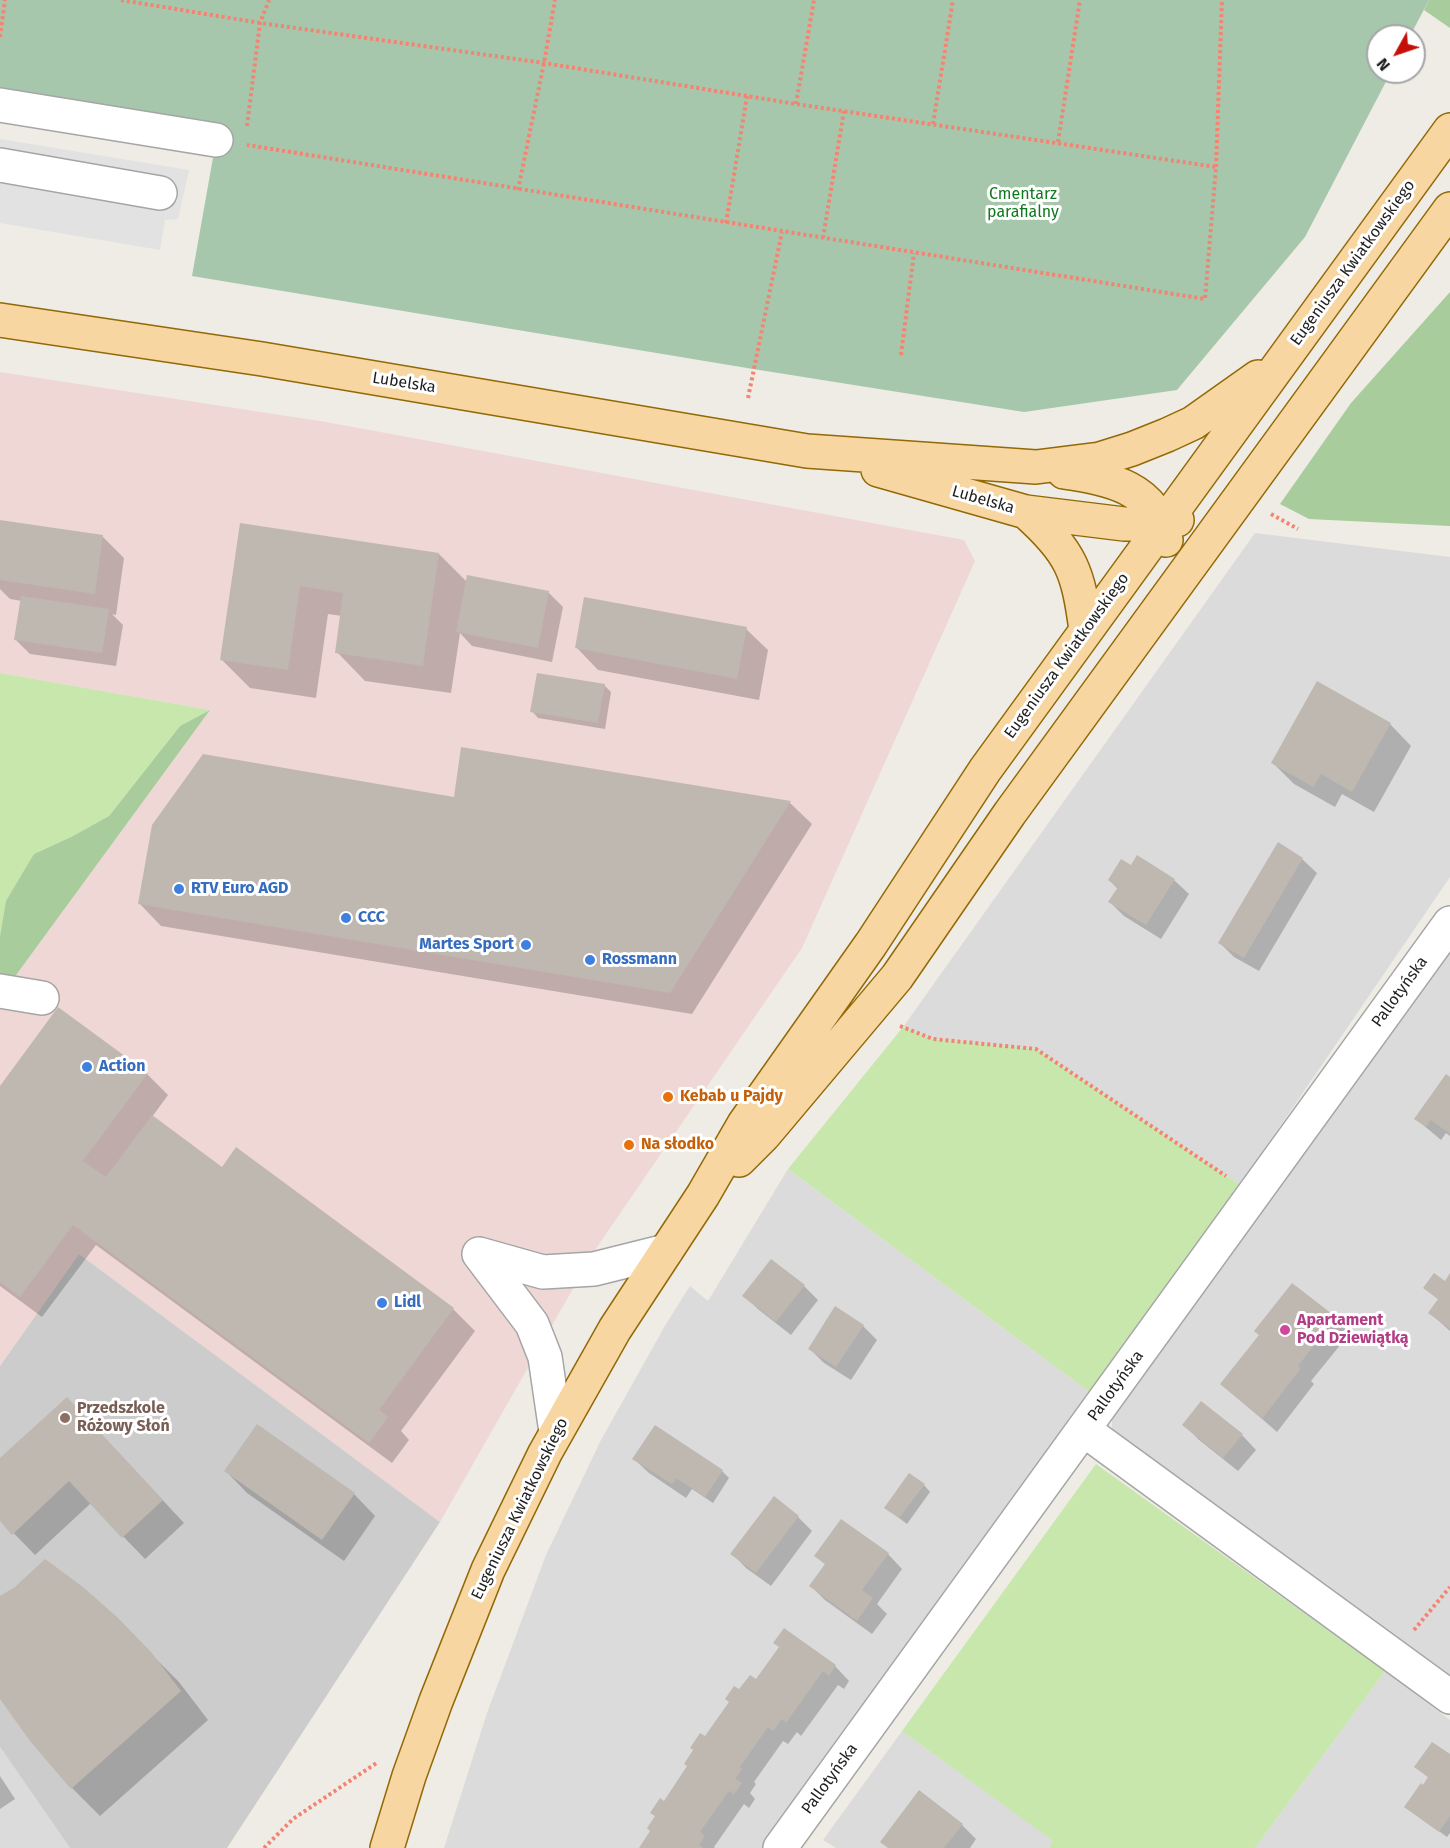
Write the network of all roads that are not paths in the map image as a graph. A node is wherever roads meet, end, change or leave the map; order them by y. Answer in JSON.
{"nodes":[{"id":1,"x":0,"y":105,"type":"edge"},
{"id":2,"x":1450,"y":130,"type":"edge"},
{"id":3,"x":231,"y":142,"type":"road end"},
{"id":4,"x":0,"y":165,"type":"edge"},
{"id":5,"x":160,"y":193,"type":"dead end"},
{"id":6,"x":1450,"y":209,"type":"edge"},
{"id":7,"x":0,"y":320,"type":"edge"},
{"id":8,"x":1281,"y":360,"type":"junction"},
{"id":9,"x":807,"y":451,"type":"junction"},
{"id":10,"x":1036,"y":467,"type":"junction"},
{"id":11,"x":1234,"y":506,"type":"junction"},
{"id":12,"x":1026,"y":512,"type":"junction"},
{"id":13,"x":1163,"y":524,"type":"junction"},
{"id":14,"x":1165,"y":601,"type":"junction"},
{"id":15,"x":1086,"y":630,"type":"junction"},
{"id":16,"x":1450,"y":923,"type":"edge"},
{"id":17,"x":0,"y":991,"type":"edge"},
{"id":18,"x":42,"y":998,"type":"dead end"},
{"id":19,"x":703,"y":1195,"type":"junction"},
{"id":20,"x":666,"y":1251,"type":"junction"},
{"id":21,"x":1084,"y":1430,"type":"junction"},
{"id":22,"x":556,"y":1432,"type":"junction"},
{"id":23,"x":1450,"y":1697,"type":"edge"},
{"id":24,"x":387,"y":1848,"type":"edge"},
{"id":25,"x":780,"y":1848,"type":"edge"}],
"edges":[{"from":1,"to":3,"type":"street"},
{"from":2,"to":8,"type":"main road","name":"Eugeniusza Kwiatkowskiego"},
{"from":4,"to":5,"type":"street"},
{"from":6,"to":11,"type":"main road","name":"Eugeniusza Kwiatkowskiego"},
{"from":7,"to":9,"type":"main road","name":"Lubelska"},
{"from":8,"to":10,"type":"main road","name":"Lubelska"},
{"from":8,"to":13,"type":"main road","name":"Eugeniusza Kwiatkowskiego"},
{"from":9,"to":10,"type":"main road","name":"Lubelska"},
{"from":9,"to":12,"type":"main road","name":"Lubelska"},
{"from":10,"to":13,"type":"main road","name":"Lubelska"},
{"from":11,"to":13,"type":"main road","name":"Lubelska"},
{"from":11,"to":14,"type":"main road","name":"Eugeniusza Kwiatkowskiego"},
{"from":12,"to":13,"type":"main road","name":"Lubelska"},
{"from":12,"to":15,"type":"main road"},
{"from":13,"to":14,"type":"main road","name":"Lubelska"},
{"from":13,"to":15,"type":"main road","name":"Eugeniusza Kwiatkowskiego"},
{"from":14,"to":19,"type":"main road","name":"Eugeniusza Kwiatkowskiego"},
{"from":15,"to":19,"type":"main road","name":"Eugeniusza Kwiatkowskiego"},
{"from":16,"to":21,"type":"street","name":"Pallotyńska"},
{"from":17,"to":18,"type":"street"},
{"from":19,"to":20,"type":"main road","name":"Eugeniusza Kwiatkowskiego"},
{"from":20,"to":22,"type":"main road","name":"Eugeniusza Kwiatkowskiego"},
{"from":20,"to":22,"type":"street"},
{"from":21,"to":23,"type":"street"},
{"from":21,"to":25,"type":"street","name":"Pallotyńska"},
{"from":22,"to":24,"type":"main road","name":"Eugeniusza Kwiatkowskiego"}]}
